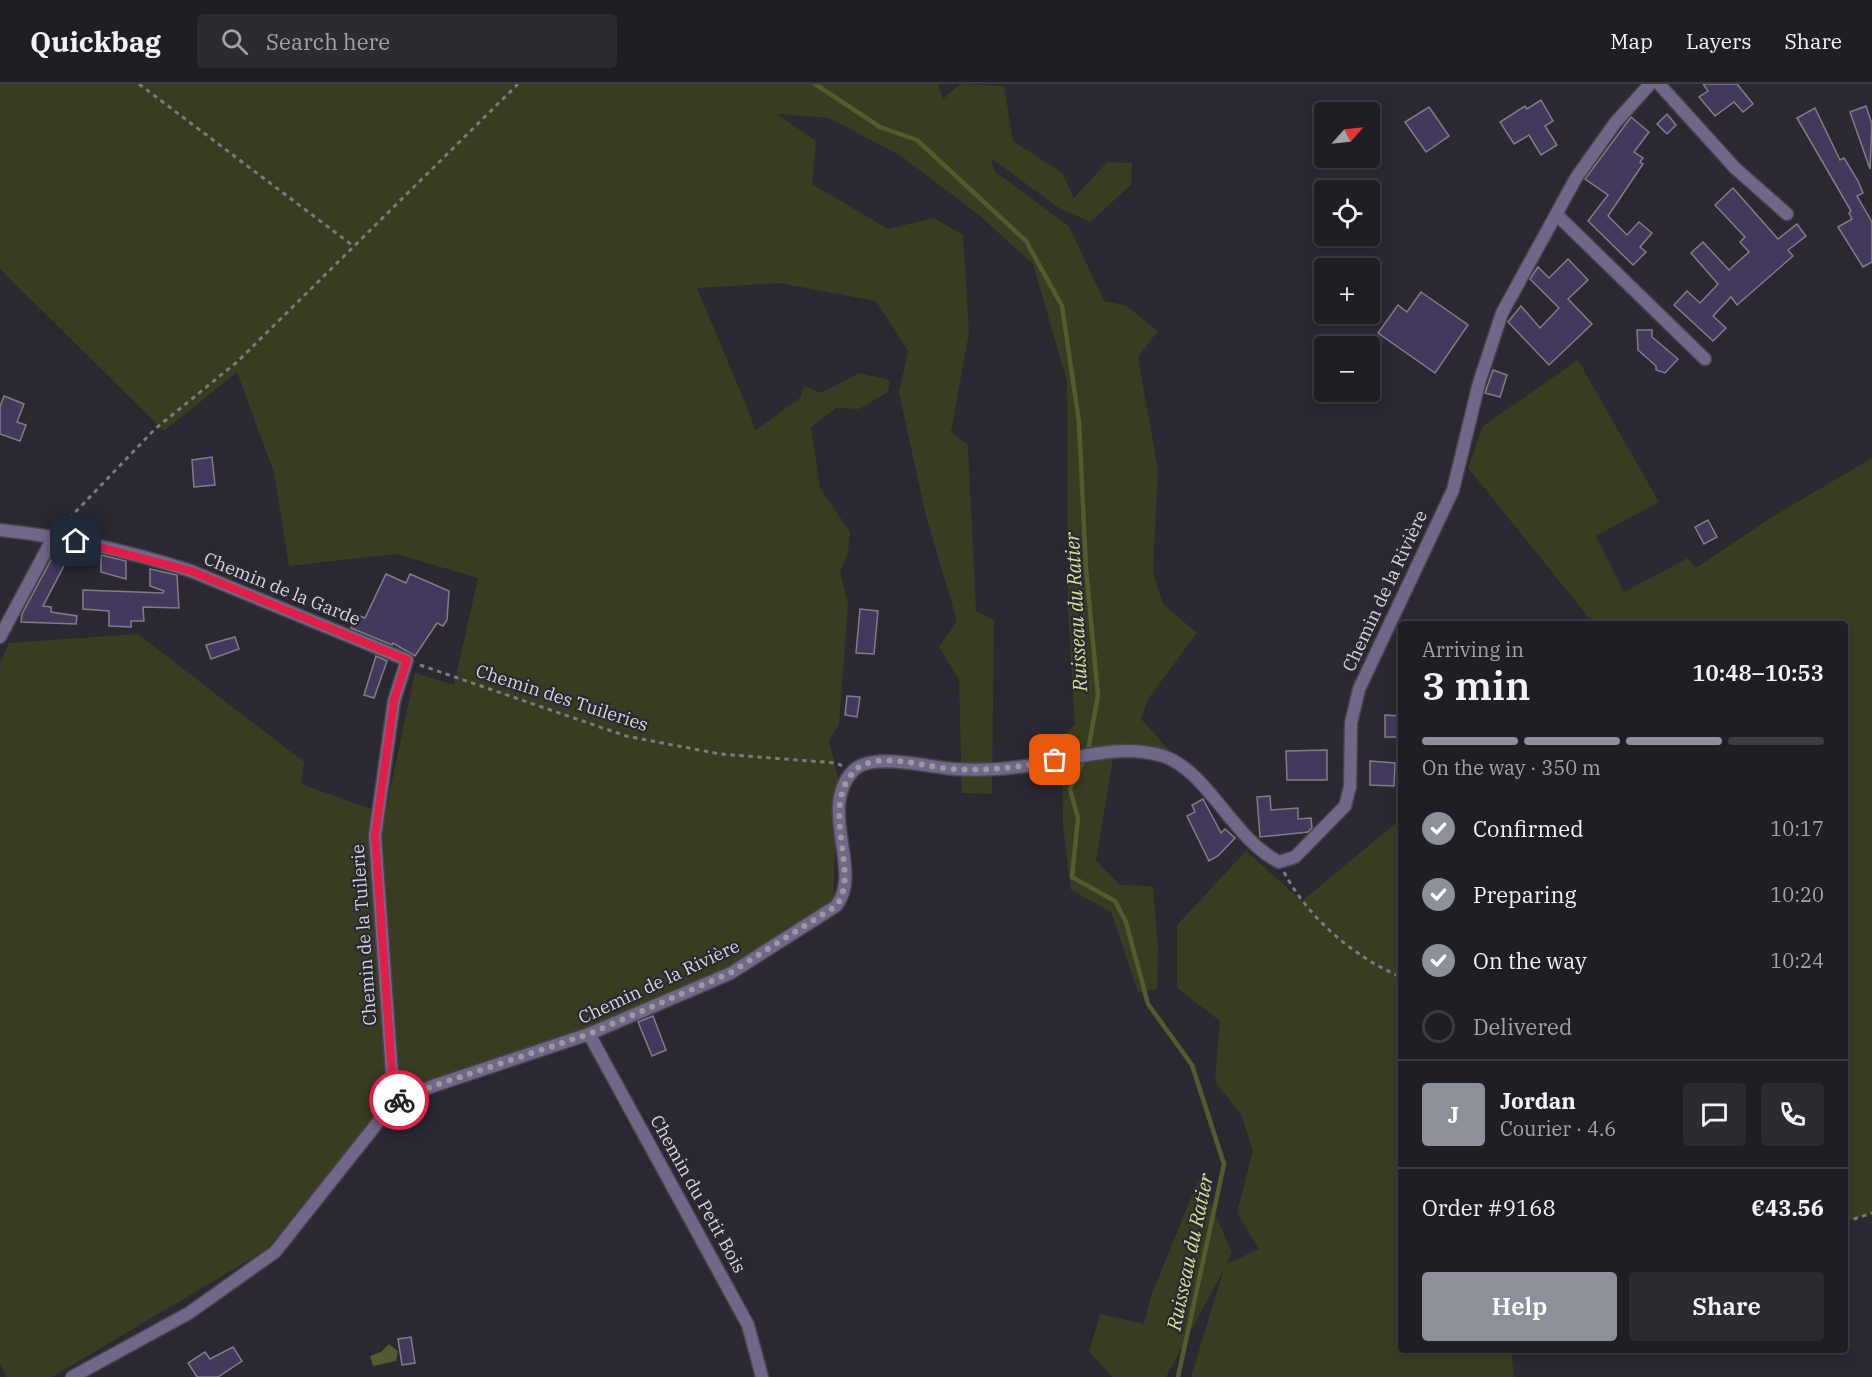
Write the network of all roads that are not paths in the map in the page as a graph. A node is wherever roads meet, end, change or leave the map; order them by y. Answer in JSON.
{"nodes":[{"id":1,"x":1650,"y":84,"type":"edge"},
{"id":2,"x":1659,"y":84,"type":"edge"},
{"id":3,"x":1786,"y":214,"type":"dead end"},
{"id":4,"x":1557,"y":215,"type":"junction"},
{"id":5,"x":1705,"y":359,"type":"dead end"},
{"id":6,"x":0,"y":530,"type":"edge"},
{"id":7,"x":54,"y":536,"type":"junction"},
{"id":8,"x":0,"y":638,"type":"edge"},
{"id":9,"x":407,"y":660,"type":"joint"},
{"id":10,"x":589,"y":1034,"type":"junction"},
{"id":11,"x":394,"y":1102,"type":"junction"},
{"id":12,"x":72,"y":1377,"type":"edge"},
{"id":13,"x":762,"y":1377,"type":"edge"}],
"edges":[{"from":1,"to":4,"type":"street","name":"Chemin de la Rivière"},
{"from":2,"to":3,"type":"street"},
{"from":4,"to":5,"type":"street"},
{"from":4,"to":10,"type":"street","name":"Chemin de la Rivière"},
{"from":6,"to":7,"type":"street","name":"Chemin de la Garde"},
{"from":7,"to":8,"type":"street"},
{"from":7,"to":9,"type":"street","name":"Chemin de la Garde"},
{"from":9,"to":11,"type":"street","name":"Chemin de la Tuilerie"},
{"from":10,"to":11,"type":"street","name":"Chemin de la Rivière"},
{"from":10,"to":13,"type":"street","name":"Chemin du Petit Bois"},
{"from":11,"to":12,"type":"street","name":"Chemin de la Rivière"}]}
